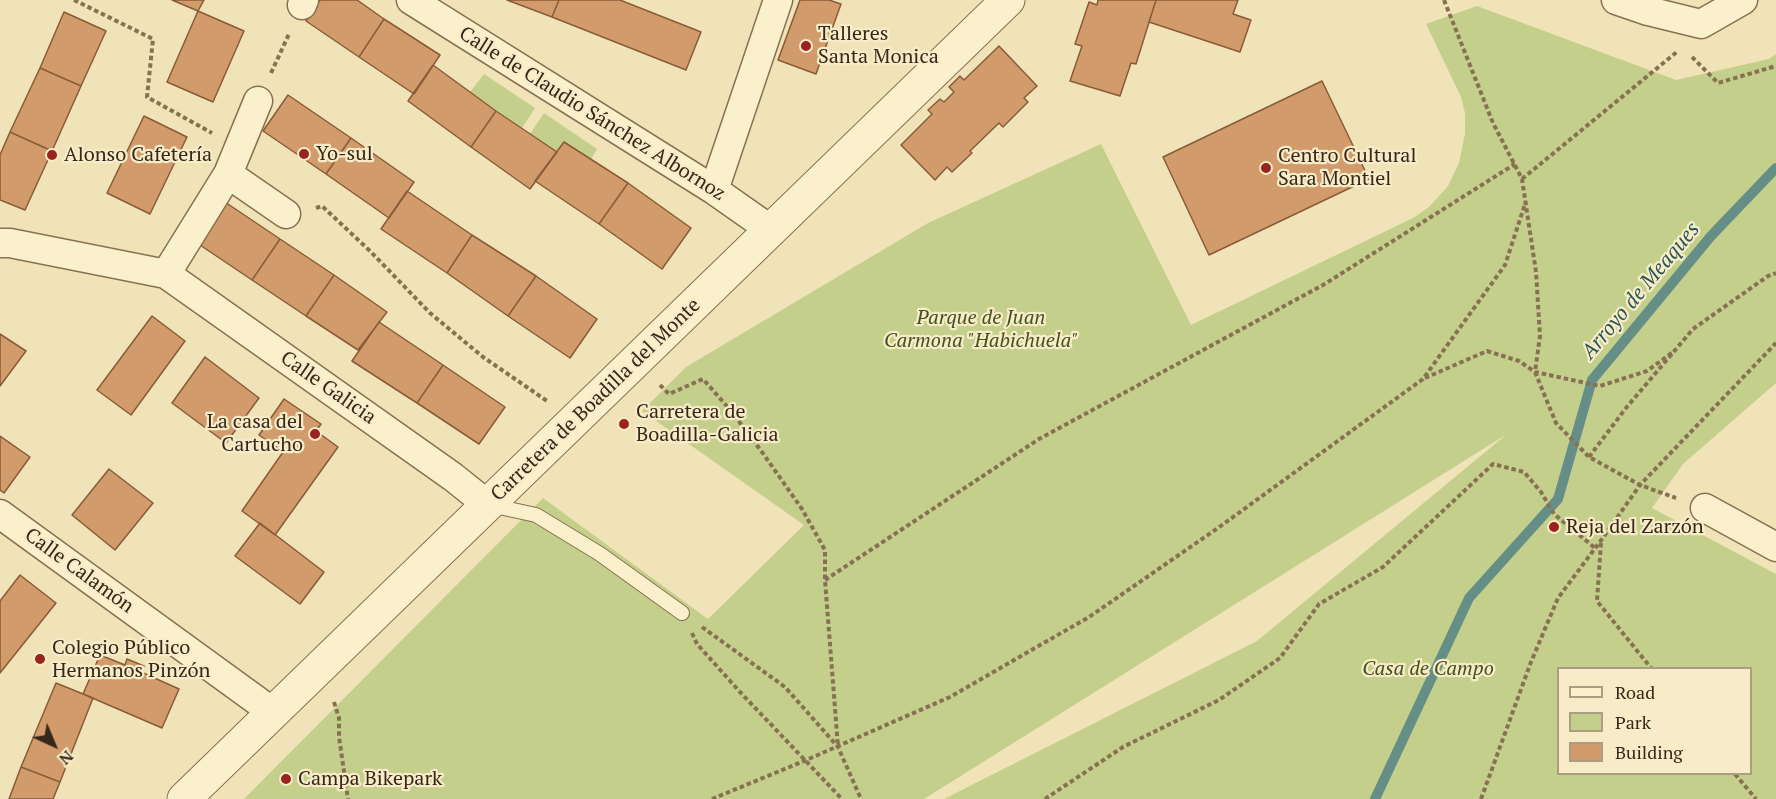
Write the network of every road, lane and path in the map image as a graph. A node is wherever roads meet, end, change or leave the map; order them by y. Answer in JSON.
{"nodes":[{"id":1,"x":74,"y":0,"type":"edge"},
{"id":2,"x":411,"y":0,"type":"edge"},
{"id":3,"x":778,"y":0,"type":"edge"},
{"id":4,"x":1008,"y":0,"type":"edge"},
{"id":5,"x":1444,"y":0,"type":"edge"},
{"id":6,"x":1616,"y":0,"type":"edge"},
{"id":7,"x":1743,"y":0,"type":"edge"},
{"id":8,"x":303,"y":2,"type":"edge"},
{"id":9,"x":1683,"y":47,"type":"dead end"},
{"id":10,"x":258,"y":102,"type":"joint"},
{"id":11,"x":233,"y":161,"type":"junction"},
{"id":12,"x":1515,"y":165,"type":"junction"},
{"id":13,"x":1522,"y":179,"type":"junction"},
{"id":14,"x":714,"y":190,"type":"junction"},
{"id":15,"x":1526,"y":201,"type":"junction"},
{"id":16,"x":286,"y":214,"type":"joint"},
{"id":17,"x":771,"y":230,"type":"junction"},
{"id":18,"x":0,"y":243,"type":"edge"},
{"id":19,"x":1776,"y":273,"type":"edge"},
{"id":20,"x":166,"y":274,"type":"junction"},
{"id":21,"x":1776,"y":343,"type":"edge"},
{"id":22,"x":1673,"y":352,"type":"junction"},
{"id":23,"x":636,"y":361,"type":"junction"},
{"id":24,"x":1535,"y":372,"type":"junction"},
{"id":25,"x":1423,"y":379,"type":"junction"},
{"id":26,"x":575,"y":420,"type":"junction"},
{"id":27,"x":1589,"y":457,"type":"junction"},
{"id":28,"x":1640,"y":485,"type":"junction"},
{"id":29,"x":488,"y":505,"type":"junction"},
{"id":30,"x":1705,"y":508,"type":"dead end"},
{"id":31,"x":0,"y":514,"type":"edge"},
{"id":32,"x":1602,"y":539,"type":"junction"},
{"id":33,"x":1776,"y":547,"type":"edge"},
{"id":34,"x":1595,"y":548,"type":"junction"},
{"id":35,"x":825,"y":580,"type":"junction"},
{"id":36,"x":682,"y":613,"type":"junction"},
{"id":37,"x":324,"y":664,"type":"junction"},
{"id":38,"x":1649,"y":667,"type":"edge"},
{"id":39,"x":274,"y":713,"type":"junction"},
{"id":40,"x":838,"y":747,"type":"junction"},
{"id":41,"x":804,"y":761,"type":"junction"},
{"id":42,"x":1736,"y":775,"type":"edge"},
{"id":43,"x":184,"y":799,"type":"edge"},
{"id":44,"x":348,"y":799,"type":"edge"},
{"id":45,"x":712,"y":799,"type":"edge"},
{"id":46,"x":842,"y":799,"type":"edge"},
{"id":47,"x":861,"y":799,"type":"edge"},
{"id":48,"x":1045,"y":799,"type":"edge"},
{"id":49,"x":1482,"y":799,"type":"edge"},
{"id":50,"x":1756,"y":799,"type":"edge"}],
"edges":[{"from":1,"to":11,"type":"path"},
{"from":2,"to":14,"type":"street","name":"Calle de Claudio Sánchez Albornoz"},
{"from":3,"to":14,"type":"street"},
{"from":4,"to":17,"type":"street","name":"Carretera de Boadilla del Monte"},
{"from":5,"to":12,"type":"path"},
{"from":6,"to":7,"type":"street"},
{"from":8,"to":10,"type":"path"},
{"from":9,"to":13,"type":"path"},
{"from":10,"to":11,"type":"street"},
{"from":11,"to":16,"type":"street"},
{"from":11,"to":20,"type":"street"},
{"from":12,"to":13,"type":"path"},
{"from":12,"to":35,"type":"path"},
{"from":13,"to":15,"type":"path"},
{"from":14,"to":17,"type":"street","name":"Calle de Claudio Sánchez Albornoz"},
{"from":15,"to":24,"type":"path"},
{"from":15,"to":25,"type":"path"},
{"from":16,"to":26,"type":"path"},
{"from":17,"to":23,"type":"street","name":"Carretera de Boadilla del Monte"},
{"from":18,"to":20,"type":"street","name":"Calle Galicia"},
{"from":19,"to":22,"type":"path"},
{"from":20,"to":29,"type":"street","name":"Calle Galicia"},
{"from":21,"to":28,"type":"path"},
{"from":22,"to":24,"type":"path"},
{"from":22,"to":27,"type":"path"},
{"from":23,"to":26,"type":"street","name":"Carretera de Boadilla del Monte"},
{"from":23,"to":35,"type":"path"},
{"from":24,"to":25,"type":"path"},
{"from":24,"to":27,"type":"path"},
{"from":25,"to":40,"type":"path"},
{"from":26,"to":29,"type":"street","name":"Carretera de Boadilla del Monte"},
{"from":27,"to":28,"type":"path"},
{"from":28,"to":32,"type":"path"},
{"from":29,"to":36,"type":"lane"},
{"from":29,"to":37,"type":"street","name":"Carretera de Boadilla del Monte"},
{"from":30,"to":33,"type":"street"},
{"from":31,"to":39,"type":"street","name":"Calle Calamón"},
{"from":32,"to":34,"type":"path"},
{"from":32,"to":38,"type":"path"},
{"from":34,"to":48,"type":"path"},
{"from":34,"to":49,"type":"path"},
{"from":35,"to":40,"type":"path"},
{"from":36,"to":40,"type":"path"},
{"from":36,"to":41,"type":"path"},
{"from":37,"to":39,"type":"street","name":"Carretera de Boadilla del Monte"},
{"from":37,"to":44,"type":"path"},
{"from":39,"to":43,"type":"street","name":"Carretera de Boadilla del Monte"},
{"from":40,"to":41,"type":"path"},
{"from":40,"to":47,"type":"path"},
{"from":41,"to":45,"type":"path"},
{"from":41,"to":46,"type":"path"},
{"from":42,"to":50,"type":"path"}]}
